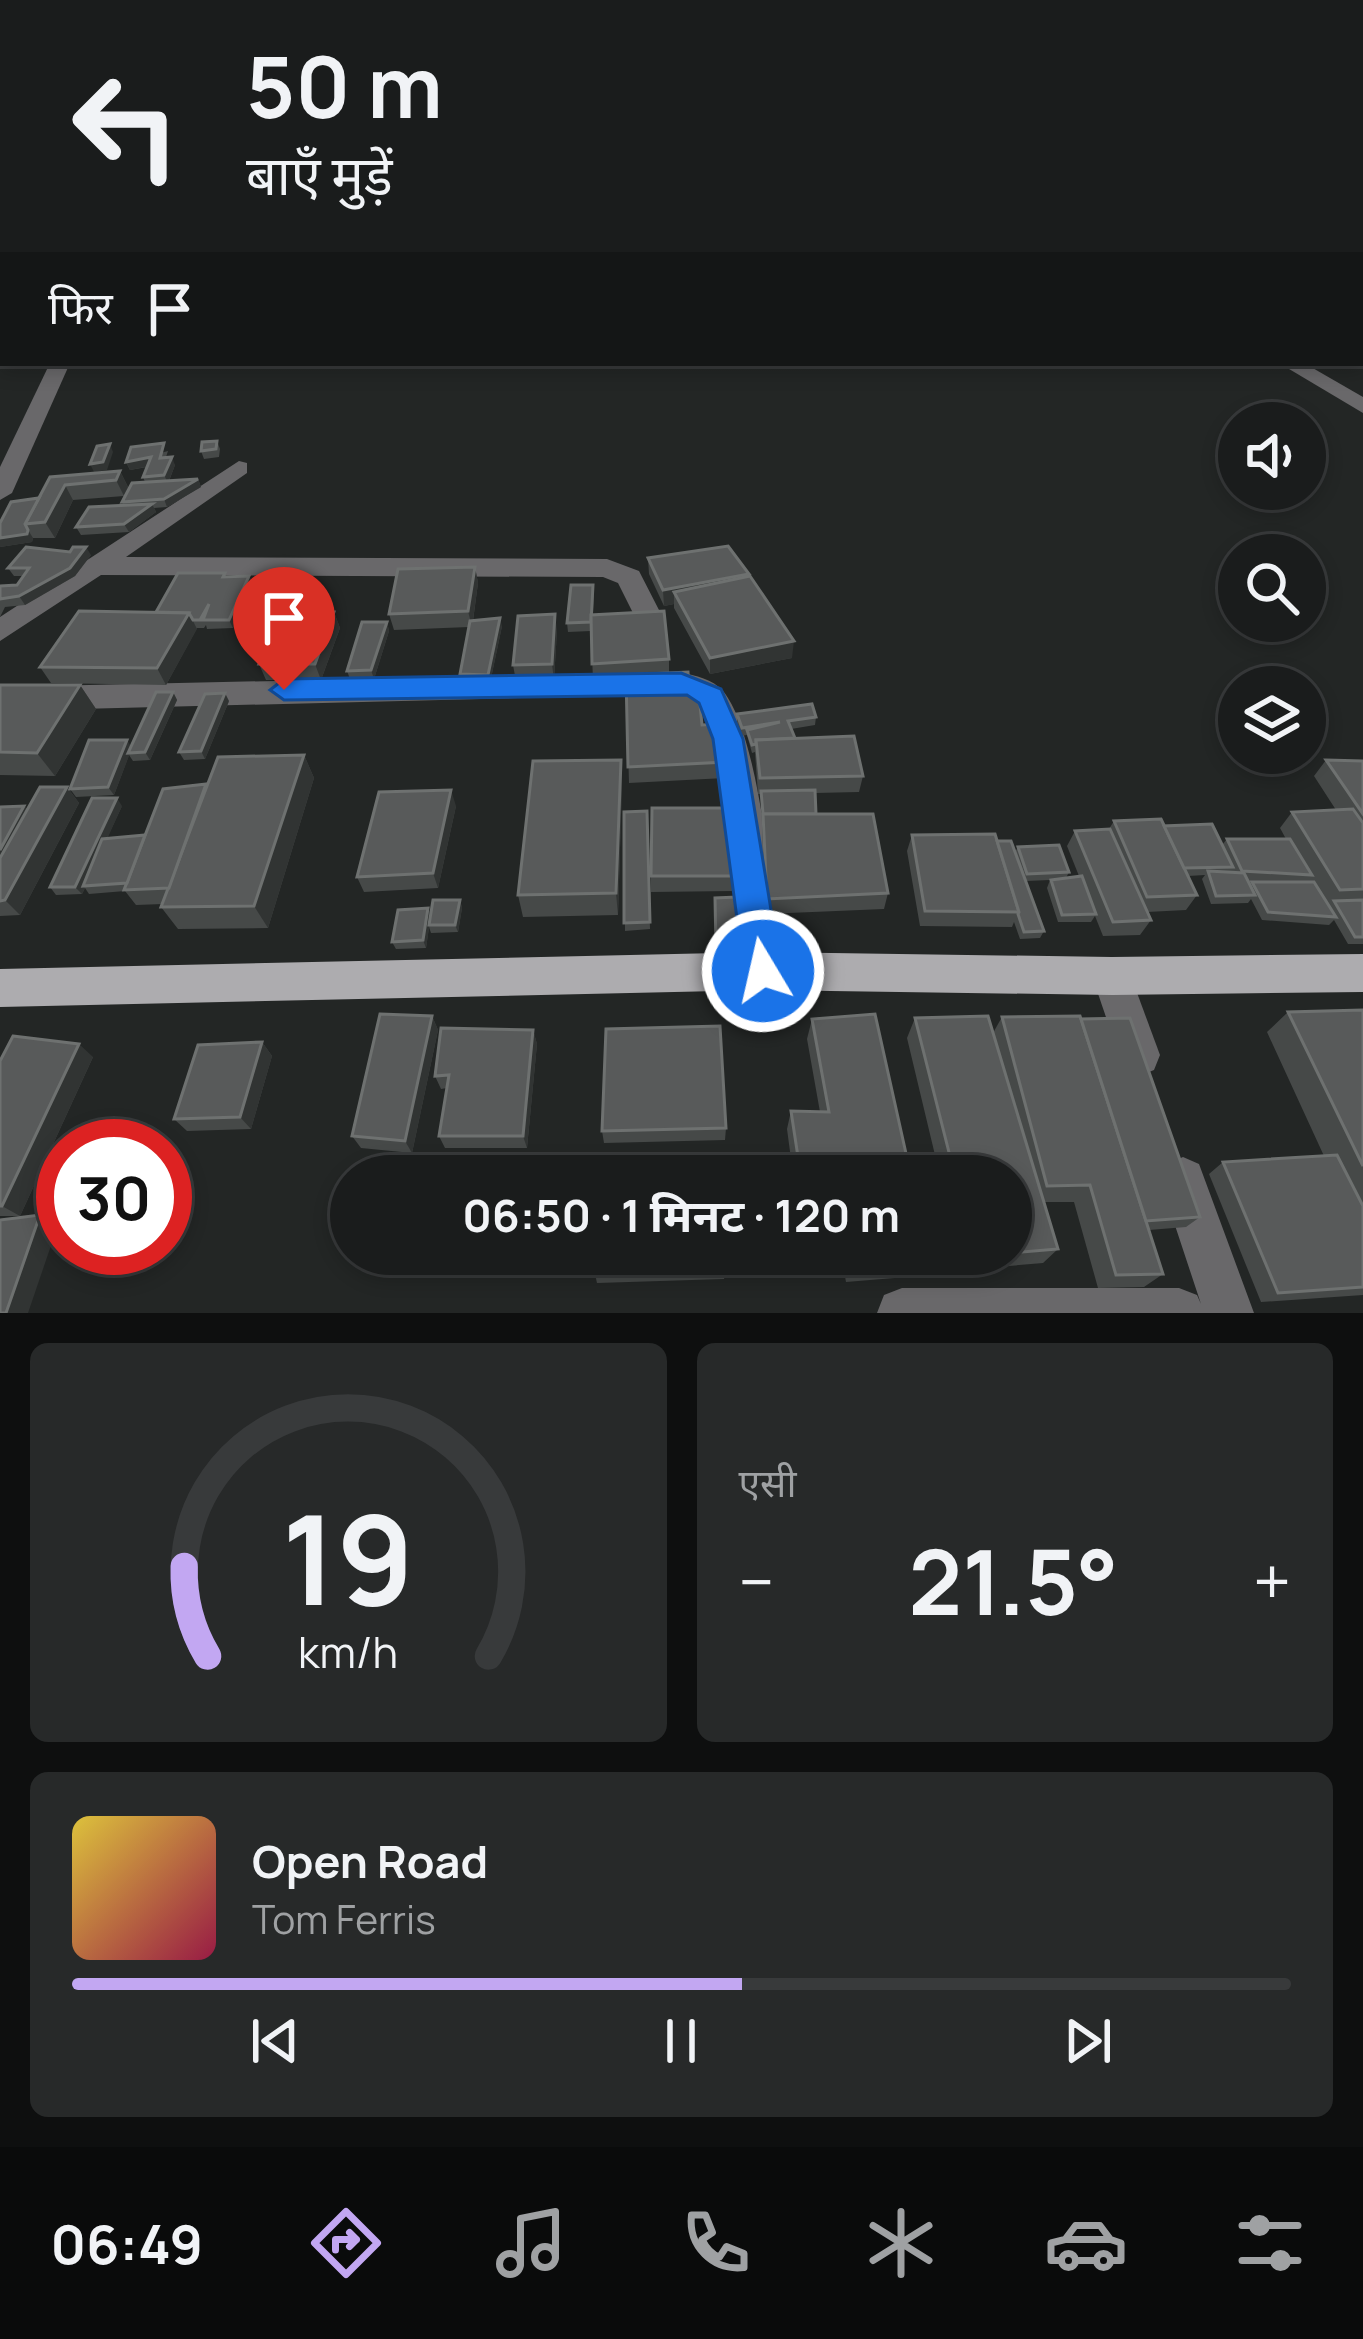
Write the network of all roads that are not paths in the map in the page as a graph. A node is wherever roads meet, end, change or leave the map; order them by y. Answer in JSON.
{"nodes":[{"id":1,"x":60,"y":366,"type":"edge"},
{"id":2,"x":1294,"y":366,"type":"edge"},
{"id":3,"x":1363,"y":406,"type":"edge"},
{"id":4,"x":239,"y":468,"type":"dead end"},
{"id":5,"x":0,"y":493,"type":"edge"},
{"id":6,"x":94,"y":566,"type":"junction"},
{"id":7,"x":645,"y":610,"type":"edge"},
{"id":8,"x":0,"y":631,"type":"edge"},
{"id":9,"x":0,"y":699,"type":"edge"},
{"id":10,"x":763,"y":971,"type":"junction"},
{"id":11,"x":1363,"y":973,"type":"edge"},
{"id":12,"x":1112,"y":976,"type":"junction"},
{"id":13,"x":0,"y":988,"type":"edge"},
{"id":14,"x":1151,"y":1088,"type":"edge"},
{"id":15,"x":1166,"y":1133,"type":"edge"},
{"id":16,"x":902,"y":1313,"type":"edge"},
{"id":17,"x":1179,"y":1313,"type":"edge"},
{"id":18,"x":1229,"y":1313,"type":"edge"}],
"edges":[{"from":1,"to":5,"type":"street"},
{"from":2,"to":3,"type":"street"},
{"from":4,"to":6,"type":"street"},
{"from":6,"to":7,"type":"street"},
{"from":6,"to":8,"type":"street"},
{"from":9,"to":10,"type":"street"},
{"from":10,"to":12,"type":"main road"},
{"from":10,"to":13,"type":"main road"},
{"from":11,"to":12,"type":"main road"},
{"from":12,"to":14,"type":"street"},
{"from":15,"to":18,"type":"street"},
{"from":16,"to":17,"type":"street"}]}
